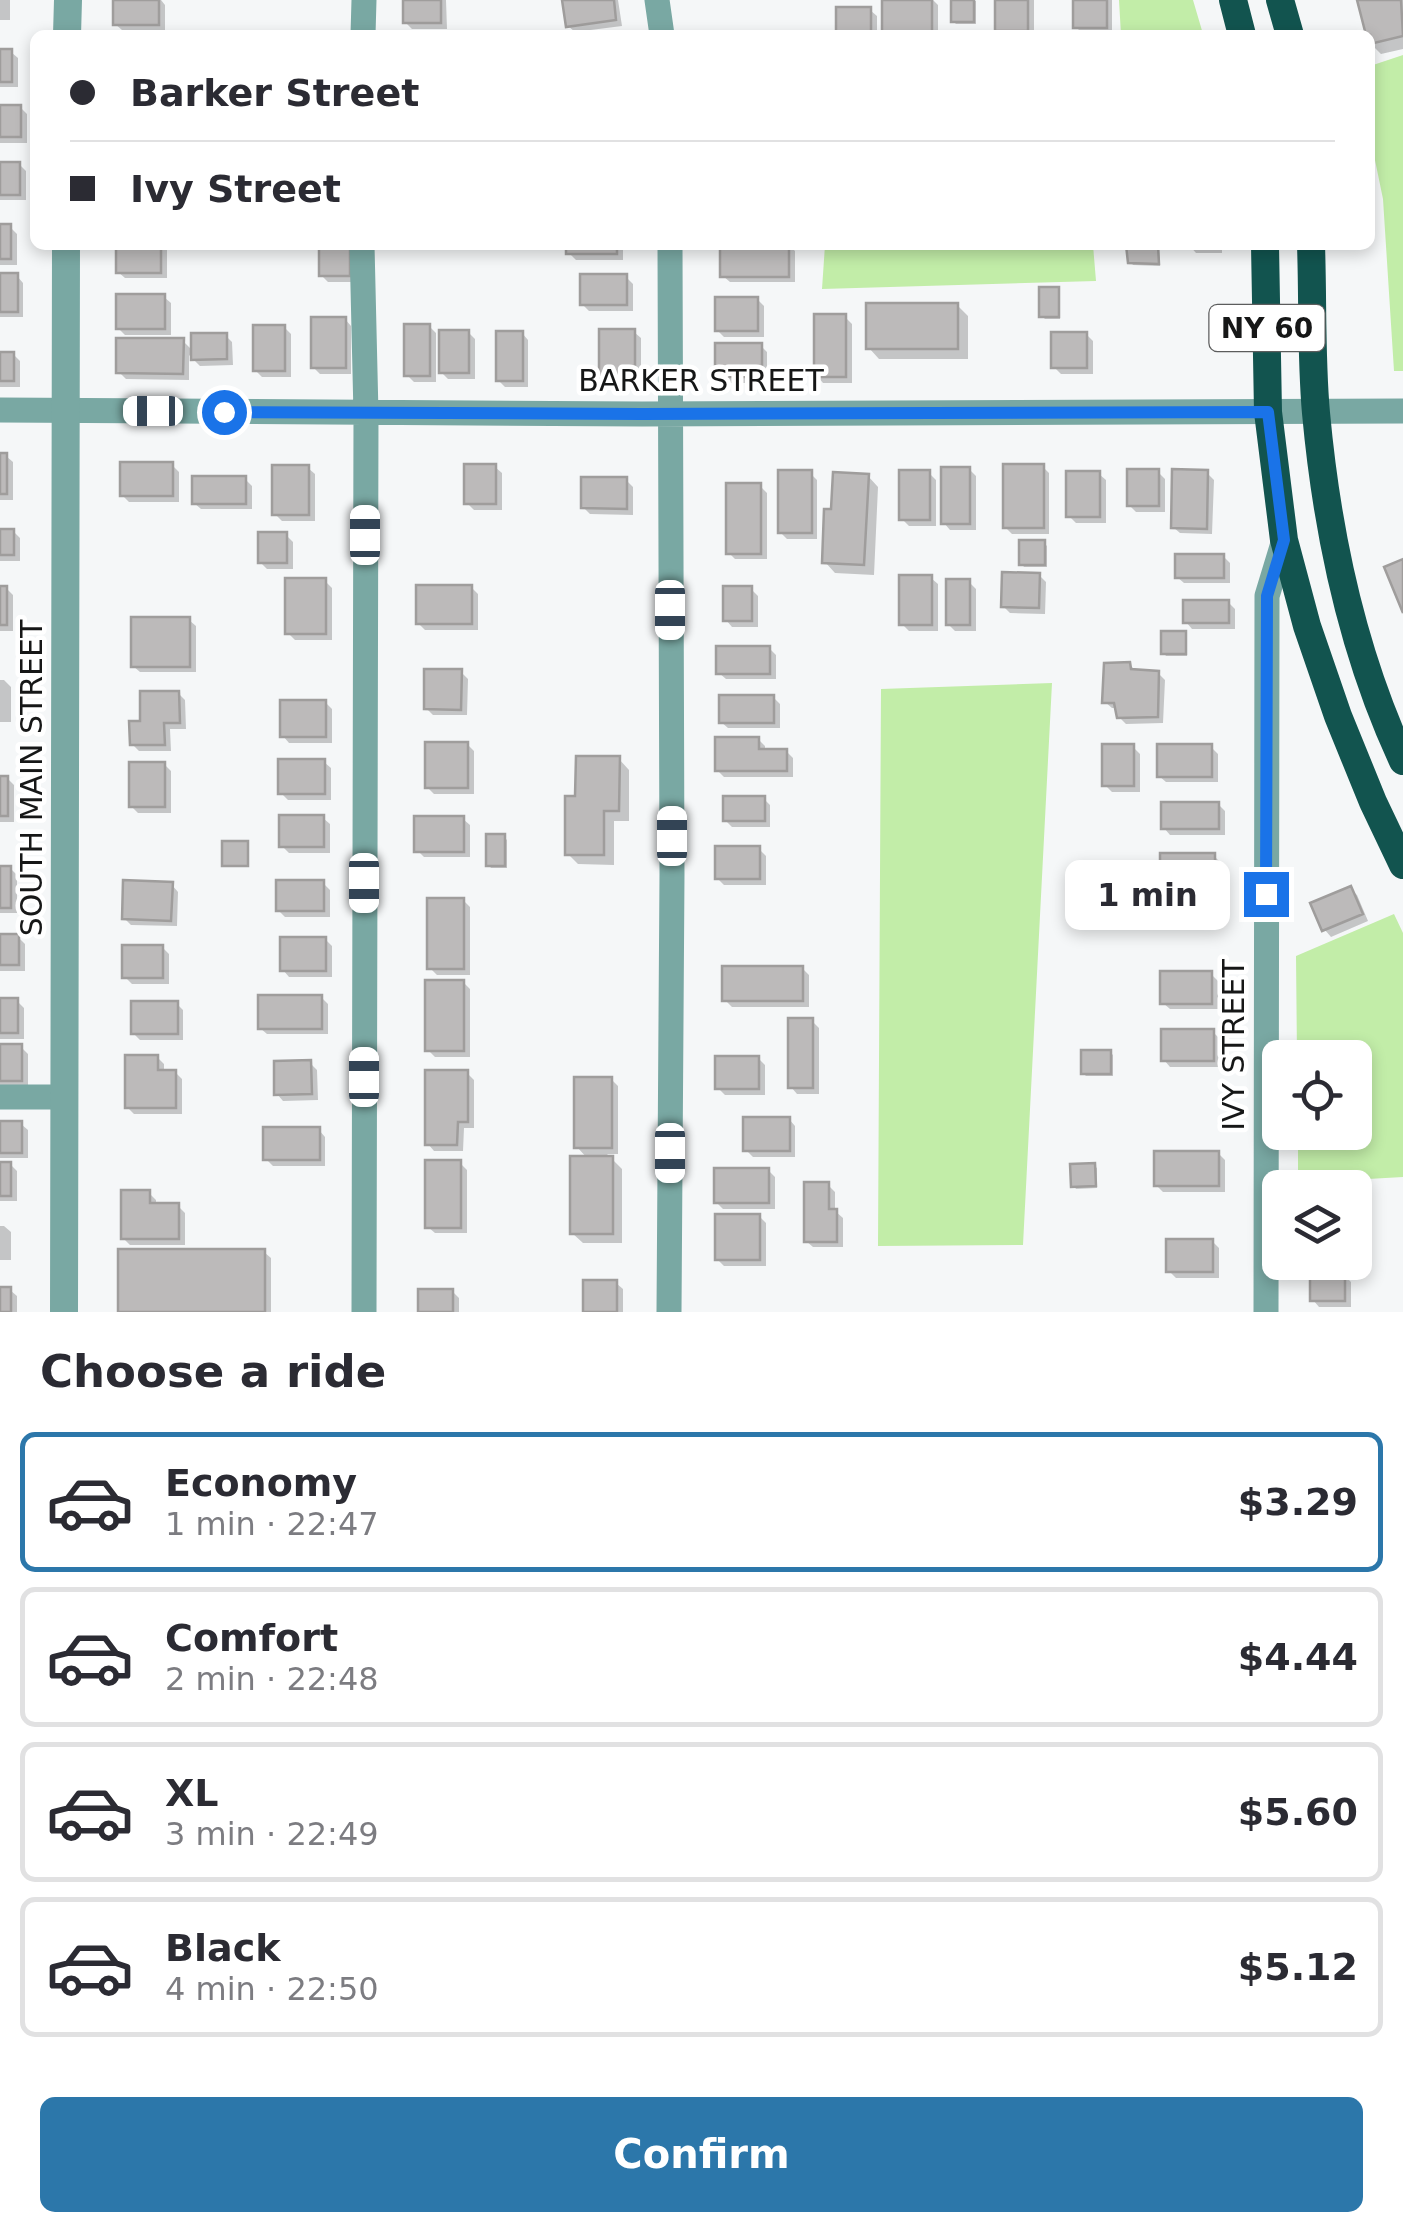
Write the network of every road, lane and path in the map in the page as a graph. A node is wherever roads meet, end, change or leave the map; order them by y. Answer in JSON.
{"nodes":[{"id":1,"x":68,"y":0,"type":"edge"},
{"id":2,"x":364,"y":0,"type":"edge"},
{"id":3,"x":657,"y":0,"type":"edge"},
{"id":4,"x":1232,"y":0,"type":"edge"},
{"id":5,"x":1280,"y":0,"type":"edge"},
{"id":6,"x":68,"y":30,"type":"edge"},
{"id":7,"x":364,"y":30,"type":"edge"},
{"id":8,"x":661,"y":30,"type":"edge"},
{"id":9,"x":1241,"y":30,"type":"edge"},
{"id":10,"x":1289,"y":30,"type":"edge"},
{"id":11,"x":66,"y":250,"type":"edge"},
{"id":12,"x":362,"y":250,"type":"edge"},
{"id":13,"x":670,"y":250,"type":"edge"},
{"id":14,"x":1265,"y":250,"type":"edge"},
{"id":15,"x":1311,"y":250,"type":"edge"},
{"id":16,"x":0,"y":410,"type":"edge"},
{"id":17,"x":64,"y":410,"type":"junction"},
{"id":18,"x":1316,"y":411,"type":"junction"},
{"id":19,"x":1403,"y":411,"type":"edge"},
{"id":20,"x":1268,"y":412,"type":"junction"},
{"id":21,"x":366,"y":414,"type":"junction"},
{"id":22,"x":669,"y":414,"type":"junction"},
{"id":23,"x":1284,"y":540,"type":"junction"},
{"id":24,"x":1403,"y":761,"type":"edge"},
{"id":25,"x":1403,"y":865,"type":"edge"},
{"id":26,"x":0,"y":1097,"type":"edge"},
{"id":27,"x":64,"y":1097,"type":"junction"},
{"id":28,"x":64,"y":1312,"type":"edge"},
{"id":29,"x":364,"y":1312,"type":"edge"},
{"id":30,"x":669,"y":1312,"type":"edge"},
{"id":31,"x":1266,"y":1312,"type":"edge"}],
"edges":[{"from":1,"to":6,"type":"street"},
{"from":2,"to":7,"type":"street"},
{"from":3,"to":8,"type":"street"},
{"from":4,"to":9,"type":"highway"},
{"from":5,"to":10,"type":"highway"},
{"from":11,"to":17,"type":"street","name":"SOUTH MAIN STREET"},
{"from":12,"to":21,"type":"street"},
{"from":13,"to":22,"type":"street"},
{"from":14,"to":20,"type":"highway","number":"NY 60"},
{"from":15,"to":18,"type":"highway","number":"NY 60"},
{"from":16,"to":17,"type":"street","name":"BARKER STREET"},
{"from":17,"to":21,"type":"street","name":"BARKER STREET"},
{"from":17,"to":27,"type":"street","name":"SOUTH MAIN STREET"},
{"from":18,"to":19,"type":"street","name":"BARKER STREET"},
{"from":18,"to":20,"type":"street","name":"BARKER STREET"},
{"from":18,"to":24,"type":"highway","number":"NY 60"},
{"from":20,"to":22,"type":"street","name":"BARKER STREET"},
{"from":20,"to":23,"type":"highway","number":"NY 60"},
{"from":21,"to":22,"type":"street","name":"BARKER STREET"},
{"from":21,"to":29,"type":"street"},
{"from":22,"to":30,"type":"street"},
{"from":23,"to":25,"type":"highway","number":"NY 60"},
{"from":23,"to":31,"type":"street","name":"IVY STREET"},
{"from":26,"to":27,"type":"street"},
{"from":27,"to":28,"type":"street","name":"SOUTH MAIN STREET"}]}
